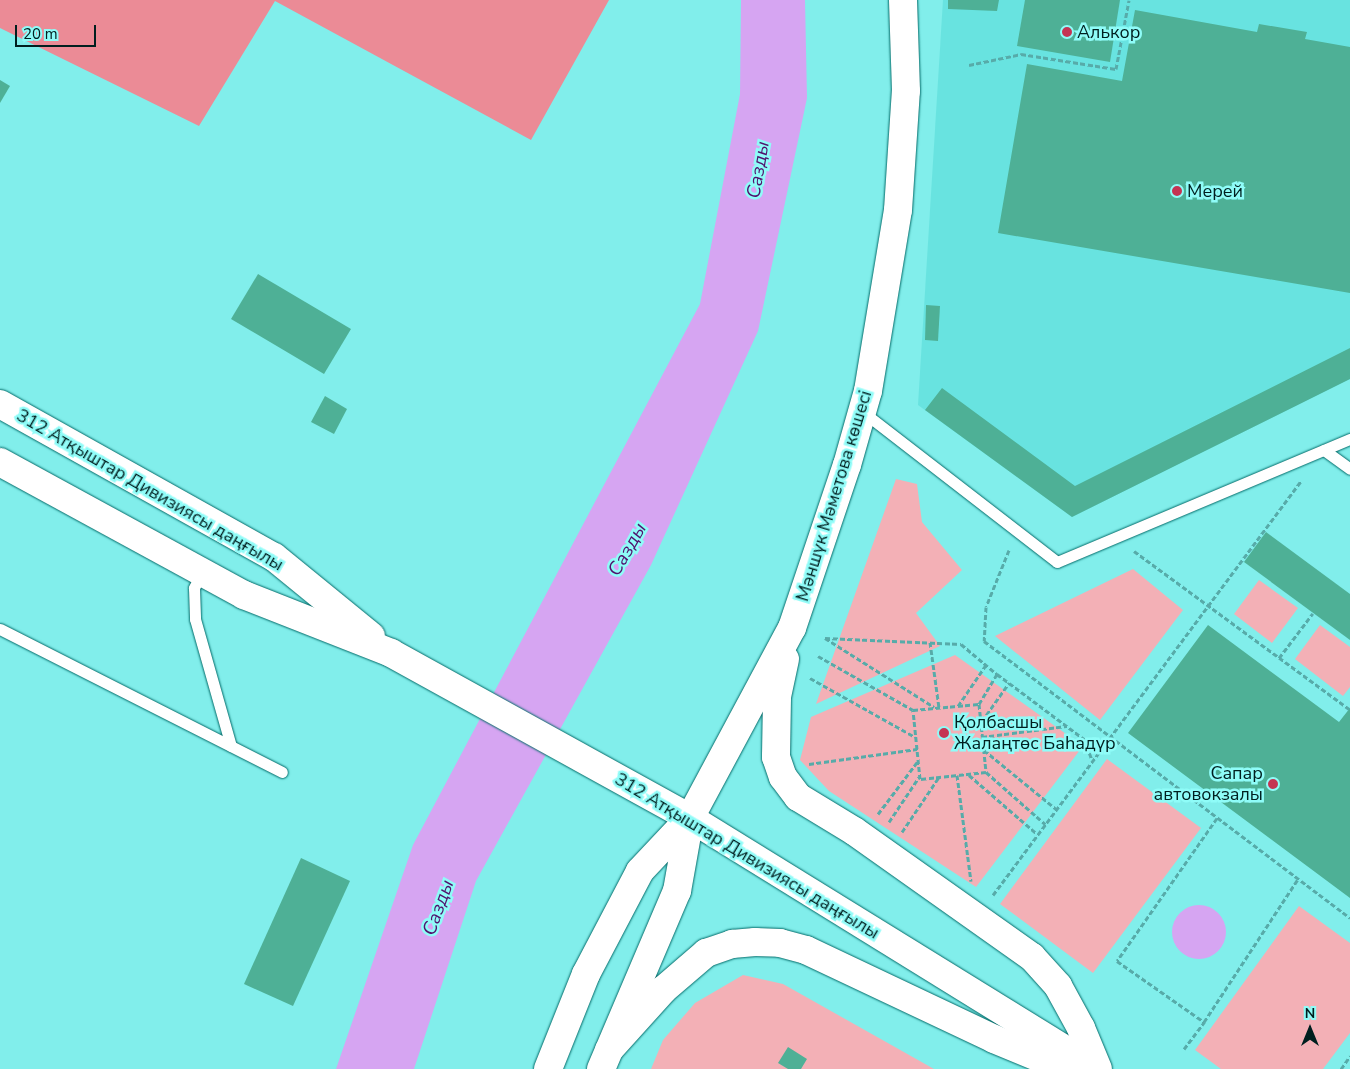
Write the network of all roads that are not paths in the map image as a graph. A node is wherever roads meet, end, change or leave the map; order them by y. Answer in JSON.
{"nodes":[{"id":1,"x":903,"y":0,"type":"edge"},
{"id":2,"x":0,"y":404,"type":"edge"},
{"id":3,"x":862,"y":411,"type":"junction"},
{"id":4,"x":1350,"y":439,"type":"edge"},
{"id":5,"x":1324,"y":450,"type":"junction"},
{"id":6,"x":1,"y":464,"type":"edge"},
{"id":7,"x":1350,"y":469,"type":"edge"},
{"id":8,"x":202,"y":572,"type":"junction"},
{"id":9,"x":792,"y":628,"type":"junction"},
{"id":10,"x":0,"y":629,"type":"edge"},
{"id":11,"x":391,"y":653,"type":"junction"},
{"id":12,"x":231,"y":746,"type":"junction"},
{"id":13,"x":282,"y":772,"type":"dead end"},
{"id":14,"x":690,"y":818,"type":"junction"},
{"id":15,"x":605,"y":1060,"type":"edge"},
{"id":16,"x":548,"y":1069,"type":"edge"},
{"id":17,"x":1090,"y":1069,"type":"edge"},
{"id":18,"x":1097,"y":1069,"type":"edge"}],
"edges":[{"from":1,"to":3,"type":"main road","name":"Мәншүк Мәметова көшесі"},
{"from":2,"to":11,"type":"main road","name":"312 Атқыштар Дивизиясы даңғылы"},
{"from":3,"to":5,"type":"lane"},
{"from":3,"to":9,"type":"main road","name":"Мәншүк Мәметова көшесі"},
{"from":4,"to":5,"type":"lane"},
{"from":5,"to":7,"type":"lane"},
{"from":6,"to":8,"type":"main road","name":"312 Атқыштар Дивизиясы даңғылы"},
{"from":8,"to":11,"type":"main road","name":"312 Атқыштар Дивизиясы даңғылы"},
{"from":8,"to":12,"type":"lane"},
{"from":9,"to":14,"type":"main road","name":"Мәншүк Мәметова көшесі"},
{"from":9,"to":18,"type":"main road"},
{"from":10,"to":12,"type":"lane"},
{"from":11,"to":14,"type":"main road","name":"312 Атқыштар Дивизиясы даңғылы"},
{"from":12,"to":13,"type":"lane"},
{"from":14,"to":15,"type":"main road","name":"Мәншүк Мәметова көшесі"},
{"from":14,"to":16,"type":"main road","name":"Мәншүк Мәметова көшесі"},
{"from":14,"to":18,"type":"main road","name":"312 Атқыштар Дивизиясы даңғылы"},
{"from":15,"to":17,"type":"main road"}]}
